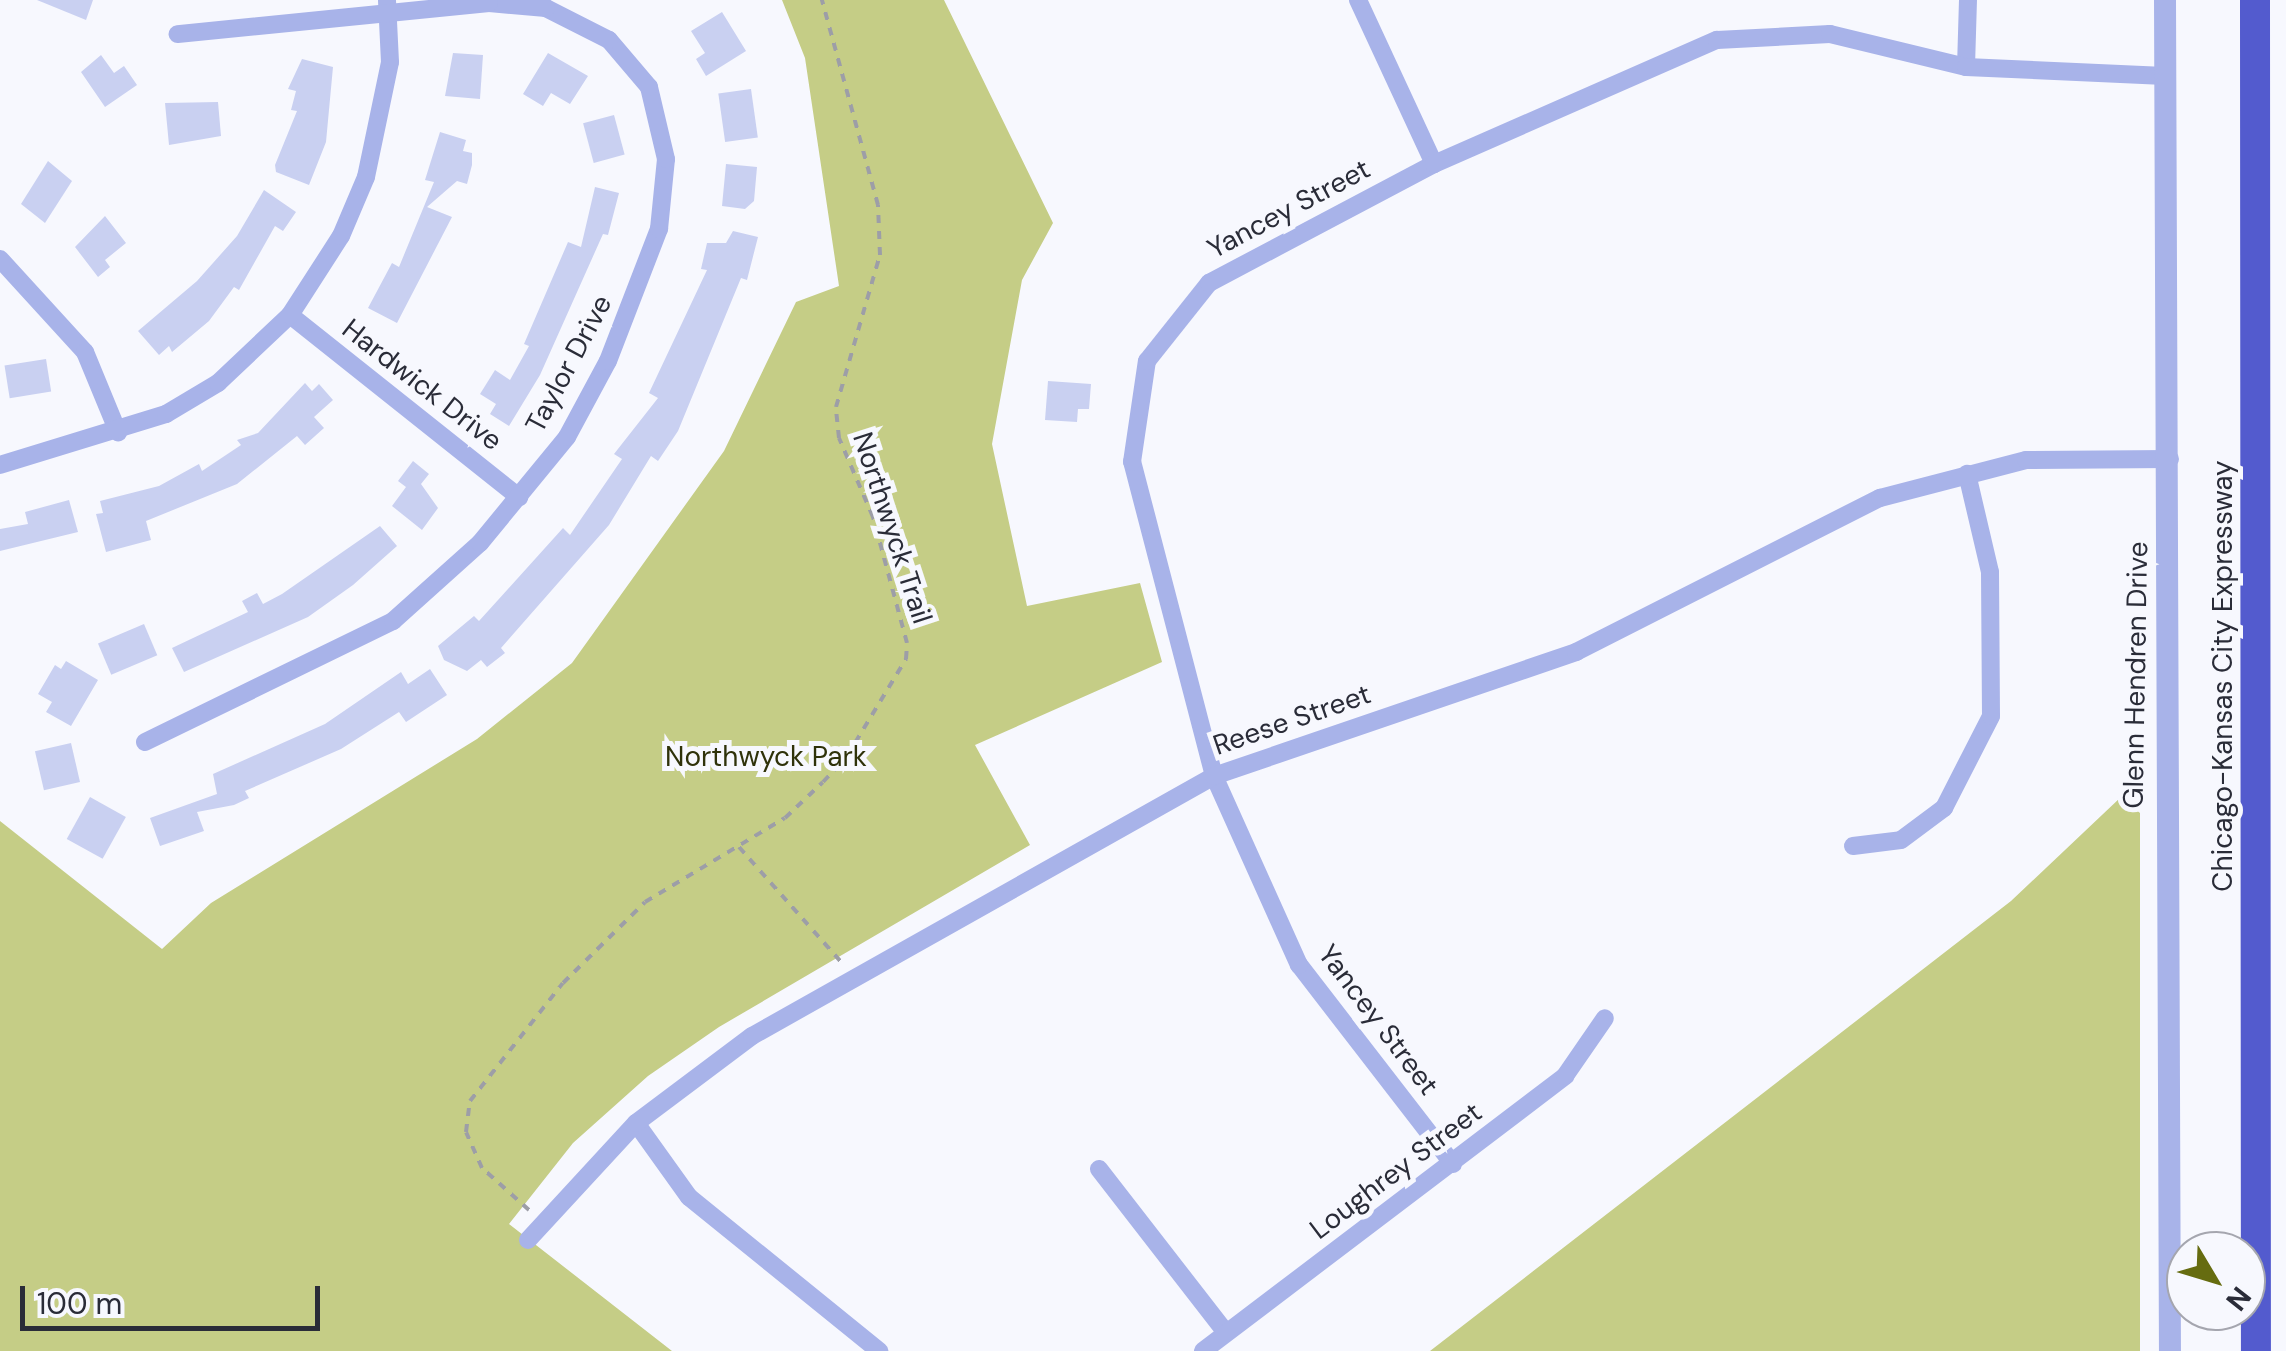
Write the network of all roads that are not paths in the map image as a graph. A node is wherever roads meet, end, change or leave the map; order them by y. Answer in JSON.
{"nodes":[{"id":1,"x":1358,"y":0,"type":"edge"},
{"id":2,"x":1968,"y":0,"type":"edge"},
{"id":3,"x":2165,"y":0,"type":"edge"},
{"id":4,"x":2255,"y":0,"type":"edge"},
{"id":5,"x":388,"y":6,"type":"edge"},
{"id":6,"x":178,"y":34,"type":"dead end"},
{"id":7,"x":1966,"y":67,"type":"junction"},
{"id":8,"x":2165,"y":76,"type":"junction"},
{"id":9,"x":1434,"y":164,"type":"junction"},
{"id":10,"x":0,"y":259,"type":"edge"},
{"id":11,"x":290,"y":315,"type":"junction"},
{"id":12,"x":118,"y":432,"type":"junction"},
{"id":13,"x":2170,"y":459,"type":"junction"},
{"id":14,"x":0,"y":465,"type":"edge"},
{"id":15,"x":1967,"y":474,"type":"junction"},
{"id":16,"x":519,"y":497,"type":"junction"},
{"id":17,"x":144,"y":742,"type":"dead end"},
{"id":18,"x":1214,"y":776,"type":"junction"},
{"id":19,"x":1853,"y":846,"type":"dead end"},
{"id":20,"x":1605,"y":1018,"type":"dead end"},
{"id":21,"x":636,"y":1123,"type":"junction"},
{"id":22,"x":1453,"y":1164,"type":"junction"},
{"id":23,"x":1098,"y":1169,"type":"dead end"},
{"id":24,"x":528,"y":1240,"type":"dead end"},
{"id":25,"x":1226,"y":1333,"type":"junction"},
{"id":26,"x":879,"y":1351,"type":"edge"},
{"id":27,"x":1203,"y":1351,"type":"edge"},
{"id":28,"x":2170,"y":1351,"type":"edge"},
{"id":29,"x":2256,"y":1351,"type":"edge"}],
"edges":[{"from":1,"to":9,"type":"street"},
{"from":2,"to":7,"type":"street"},
{"from":3,"to":8,"type":"street","name":"Glenn Hendren Drive"},
{"from":4,"to":29,"type":"highway","name":"Chicago-Kansas City Expressway"},
{"from":5,"to":6,"type":"street","name":"Taylor Drive"},
{"from":5,"to":11,"type":"street"},
{"from":5,"to":16,"type":"street","name":"Taylor Drive"},
{"from":7,"to":8,"type":"street","name":"Yancey Street"},
{"from":7,"to":9,"type":"street","name":"Yancey Street"},
{"from":8,"to":13,"type":"street","name":"Glenn Hendren Drive"},
{"from":9,"to":18,"type":"street","name":"Yancey Street"},
{"from":10,"to":12,"type":"street"},
{"from":11,"to":12,"type":"street"},
{"from":11,"to":16,"type":"street","name":"Hardwick Drive"},
{"from":12,"to":14,"type":"street"},
{"from":13,"to":15,"type":"street","name":"Reese Street"},
{"from":13,"to":28,"type":"street","name":"Glenn Hendren Drive"},
{"from":15,"to":18,"type":"street","name":"Reese Street"},
{"from":15,"to":19,"type":"street"},
{"from":16,"to":17,"type":"street","name":"Taylor Drive"},
{"from":18,"to":21,"type":"street","name":"Reese Street"},
{"from":18,"to":22,"type":"street","name":"Yancey Street"},
{"from":20,"to":22,"type":"street","name":"Loughrey Street"},
{"from":21,"to":24,"type":"street","name":"Reese Street"},
{"from":21,"to":26,"type":"street"},
{"from":22,"to":25,"type":"street","name":"Loughrey Street"},
{"from":23,"to":25,"type":"street"},
{"from":25,"to":27,"type":"street","name":"Loughrey Street"}]}
